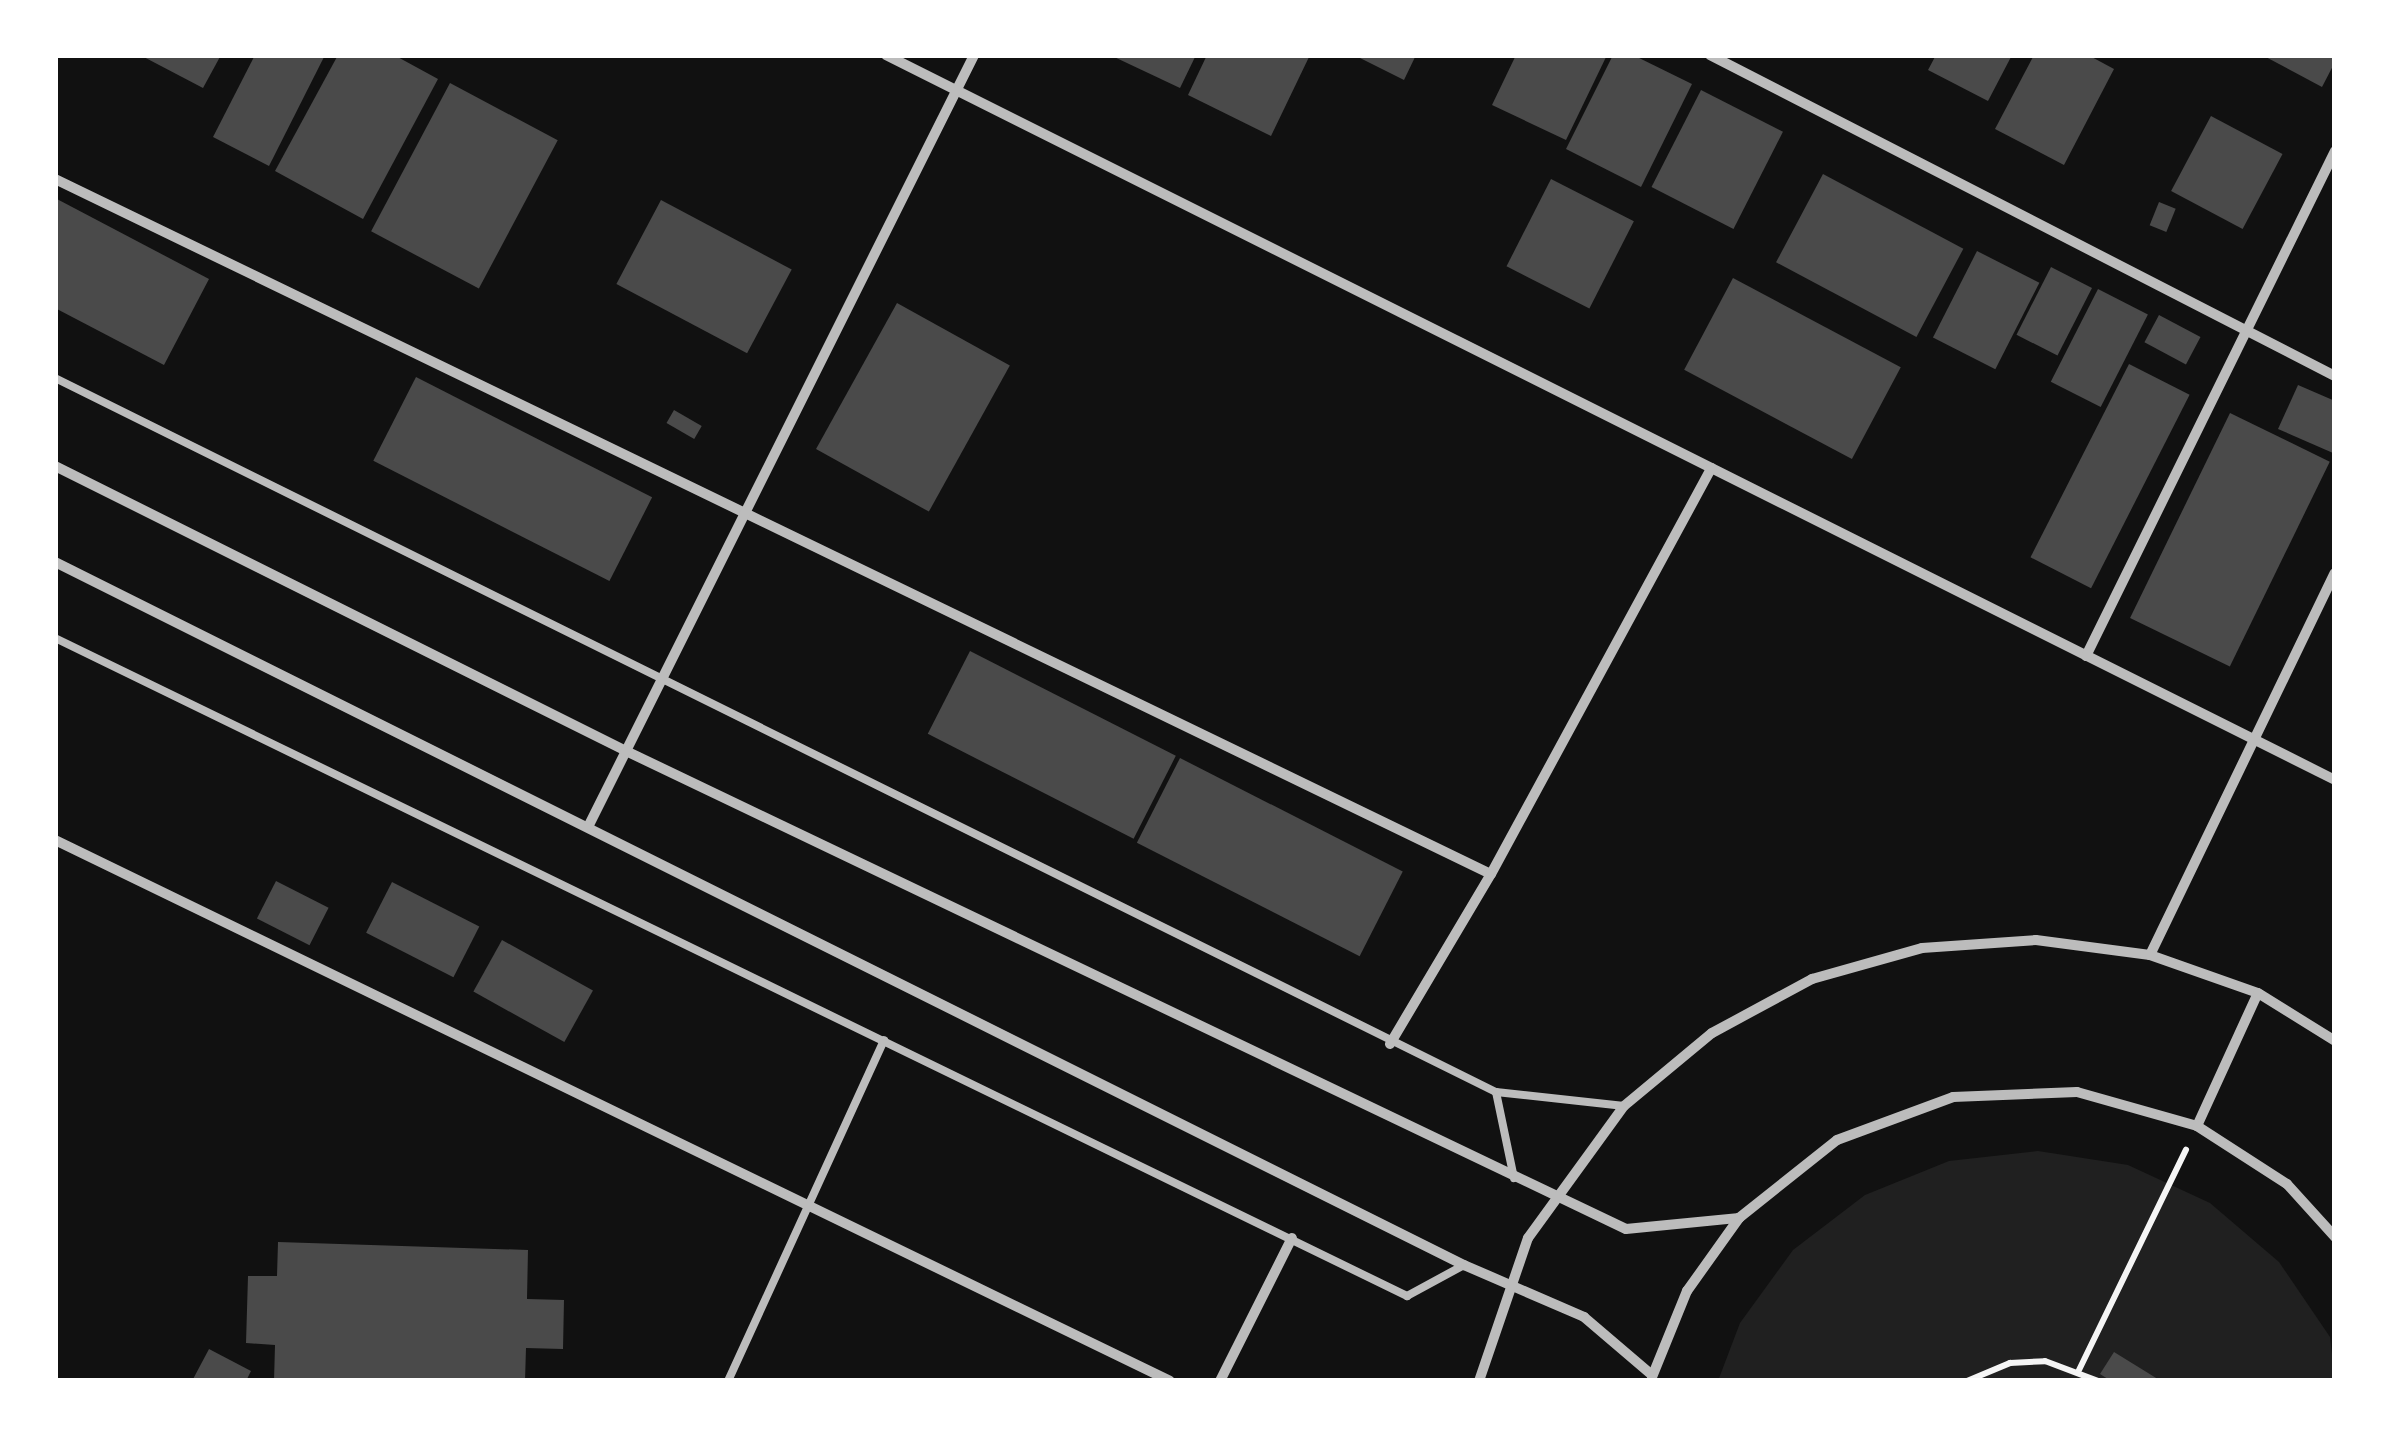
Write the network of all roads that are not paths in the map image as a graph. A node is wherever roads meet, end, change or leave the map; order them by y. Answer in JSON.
{"nodes":[{"id":1,"x":886,"y":55,"type":"edge"},
{"id":2,"x":974,"y":55,"type":"edge"},
{"id":3,"x":1710,"y":55,"type":"edge"},
{"id":4,"x":956,"y":90,"type":"junction"},
{"id":5,"x":2335,"y":151,"type":"edge"},
{"id":6,"x":55,"y":179,"type":"edge"},
{"id":7,"x":2246,"y":332,"type":"junction"},
{"id":8,"x":2335,"y":376,"type":"edge"},
{"id":9,"x":55,"y":378,"type":"edge"},
{"id":10,"x":55,"y":466,"type":"edge"},
{"id":11,"x":1710,"y":468,"type":"junction"},
{"id":12,"x":747,"y":510,"type":"junction"},
{"id":13,"x":55,"y":562,"type":"edge"},
{"id":14,"x":2335,"y":573,"type":"edge"},
{"id":15,"x":55,"y":638,"type":"edge"},
{"id":16,"x":2086,"y":656,"type":"junction"},
{"id":17,"x":664,"y":675,"type":"junction"},
{"id":18,"x":2254,"y":740,"type":"junction"},
{"id":19,"x":626,"y":751,"type":"junction"},
{"id":20,"x":2335,"y":780,"type":"edge"},
{"id":21,"x":589,"y":825,"type":"junction"},
{"id":22,"x":55,"y":840,"type":"edge"},
{"id":23,"x":1491,"y":874,"type":"junction"},
{"id":24,"x":2150,"y":955,"type":"junction"},
{"id":25,"x":2258,"y":994,"type":"junction"},
{"id":26,"x":884,"y":1040,"type":"junction"},
{"id":27,"x":2335,"y":1041,"type":"edge"},
{"id":28,"x":1390,"y":1044,"type":"junction"},
{"id":29,"x":1496,"y":1092,"type":"junction"},
{"id":30,"x":1624,"y":1106,"type":"junction"},
{"id":31,"x":2197,"y":1126,"type":"junction"},
{"id":32,"x":1514,"y":1178,"type":"junction"},
{"id":33,"x":1553,"y":1195,"type":"junction"},
{"id":34,"x":810,"y":1206,"type":"junction"},
{"id":35,"x":1739,"y":1218,"type":"junction"},
{"id":36,"x":2335,"y":1237,"type":"edge"},
{"id":37,"x":1292,"y":1238,"type":"junction"},
{"id":38,"x":1464,"y":1265,"type":"junction"},
{"id":39,"x":1508,"y":1283,"type":"junction"},
{"id":40,"x":1651,"y":1378,"type":"edge"},
{"id":41,"x":728,"y":1381,"type":"edge"},
{"id":42,"x":1170,"y":1381,"type":"edge"},
{"id":43,"x":1220,"y":1381,"type":"edge"},
{"id":44,"x":1478,"y":1381,"type":"edge"}],
"edges":[{"from":1,"to":4,"type":"street"},
{"from":2,"to":4,"type":"street"},
{"from":3,"to":7,"type":"street"},
{"from":4,"to":11,"type":"street"},
{"from":4,"to":12,"type":"street"},
{"from":5,"to":7,"type":"street"},
{"from":6,"to":12,"type":"street"},
{"from":7,"to":8,"type":"street"},
{"from":7,"to":16,"type":"street"},
{"from":9,"to":17,"type":"lane"},
{"from":10,"to":19,"type":"street"},
{"from":11,"to":16,"type":"street"},
{"from":11,"to":23,"type":"street"},
{"from":12,"to":17,"type":"street"},
{"from":12,"to":23,"type":"street"},
{"from":13,"to":21,"type":"street"},
{"from":14,"to":18,"type":"street"},
{"from":15,"to":26,"type":"lane"},
{"from":16,"to":18,"type":"street"},
{"from":17,"to":19,"type":"street"},
{"from":17,"to":28,"type":"lane"},
{"from":18,"to":20,"type":"street"},
{"from":18,"to":24,"type":"street"},
{"from":19,"to":21,"type":"street"},
{"from":19,"to":32,"type":"street"},
{"from":21,"to":38,"type":"street"},
{"from":22,"to":34,"type":"street"},
{"from":23,"to":28,"type":"street"},
{"from":24,"to":25,"type":"street"},
{"from":24,"to":30,"type":"street"},
{"from":25,"to":27,"type":"street"},
{"from":25,"to":31,"type":"street"},
{"from":26,"to":34,"type":"lane"},
{"from":26,"to":37,"type":"lane"},
{"from":28,"to":29,"type":"lane"},
{"from":29,"to":30,"type":"lane"},
{"from":29,"to":32,"type":"lane"},
{"from":30,"to":33,"type":"street"},
{"from":31,"to":35,"type":"street"},
{"from":31,"to":36,"type":"street"},
{"from":32,"to":33,"type":"street"},
{"from":33,"to":35,"type":"street"},
{"from":33,"to":39,"type":"street"},
{"from":34,"to":41,"type":"lane"},
{"from":34,"to":42,"type":"street"},
{"from":35,"to":40,"type":"street"},
{"from":37,"to":38,"type":"lane"},
{"from":37,"to":43,"type":"street"},
{"from":38,"to":39,"type":"street"},
{"from":39,"to":40,"type":"street"},
{"from":39,"to":44,"type":"street"}]}
